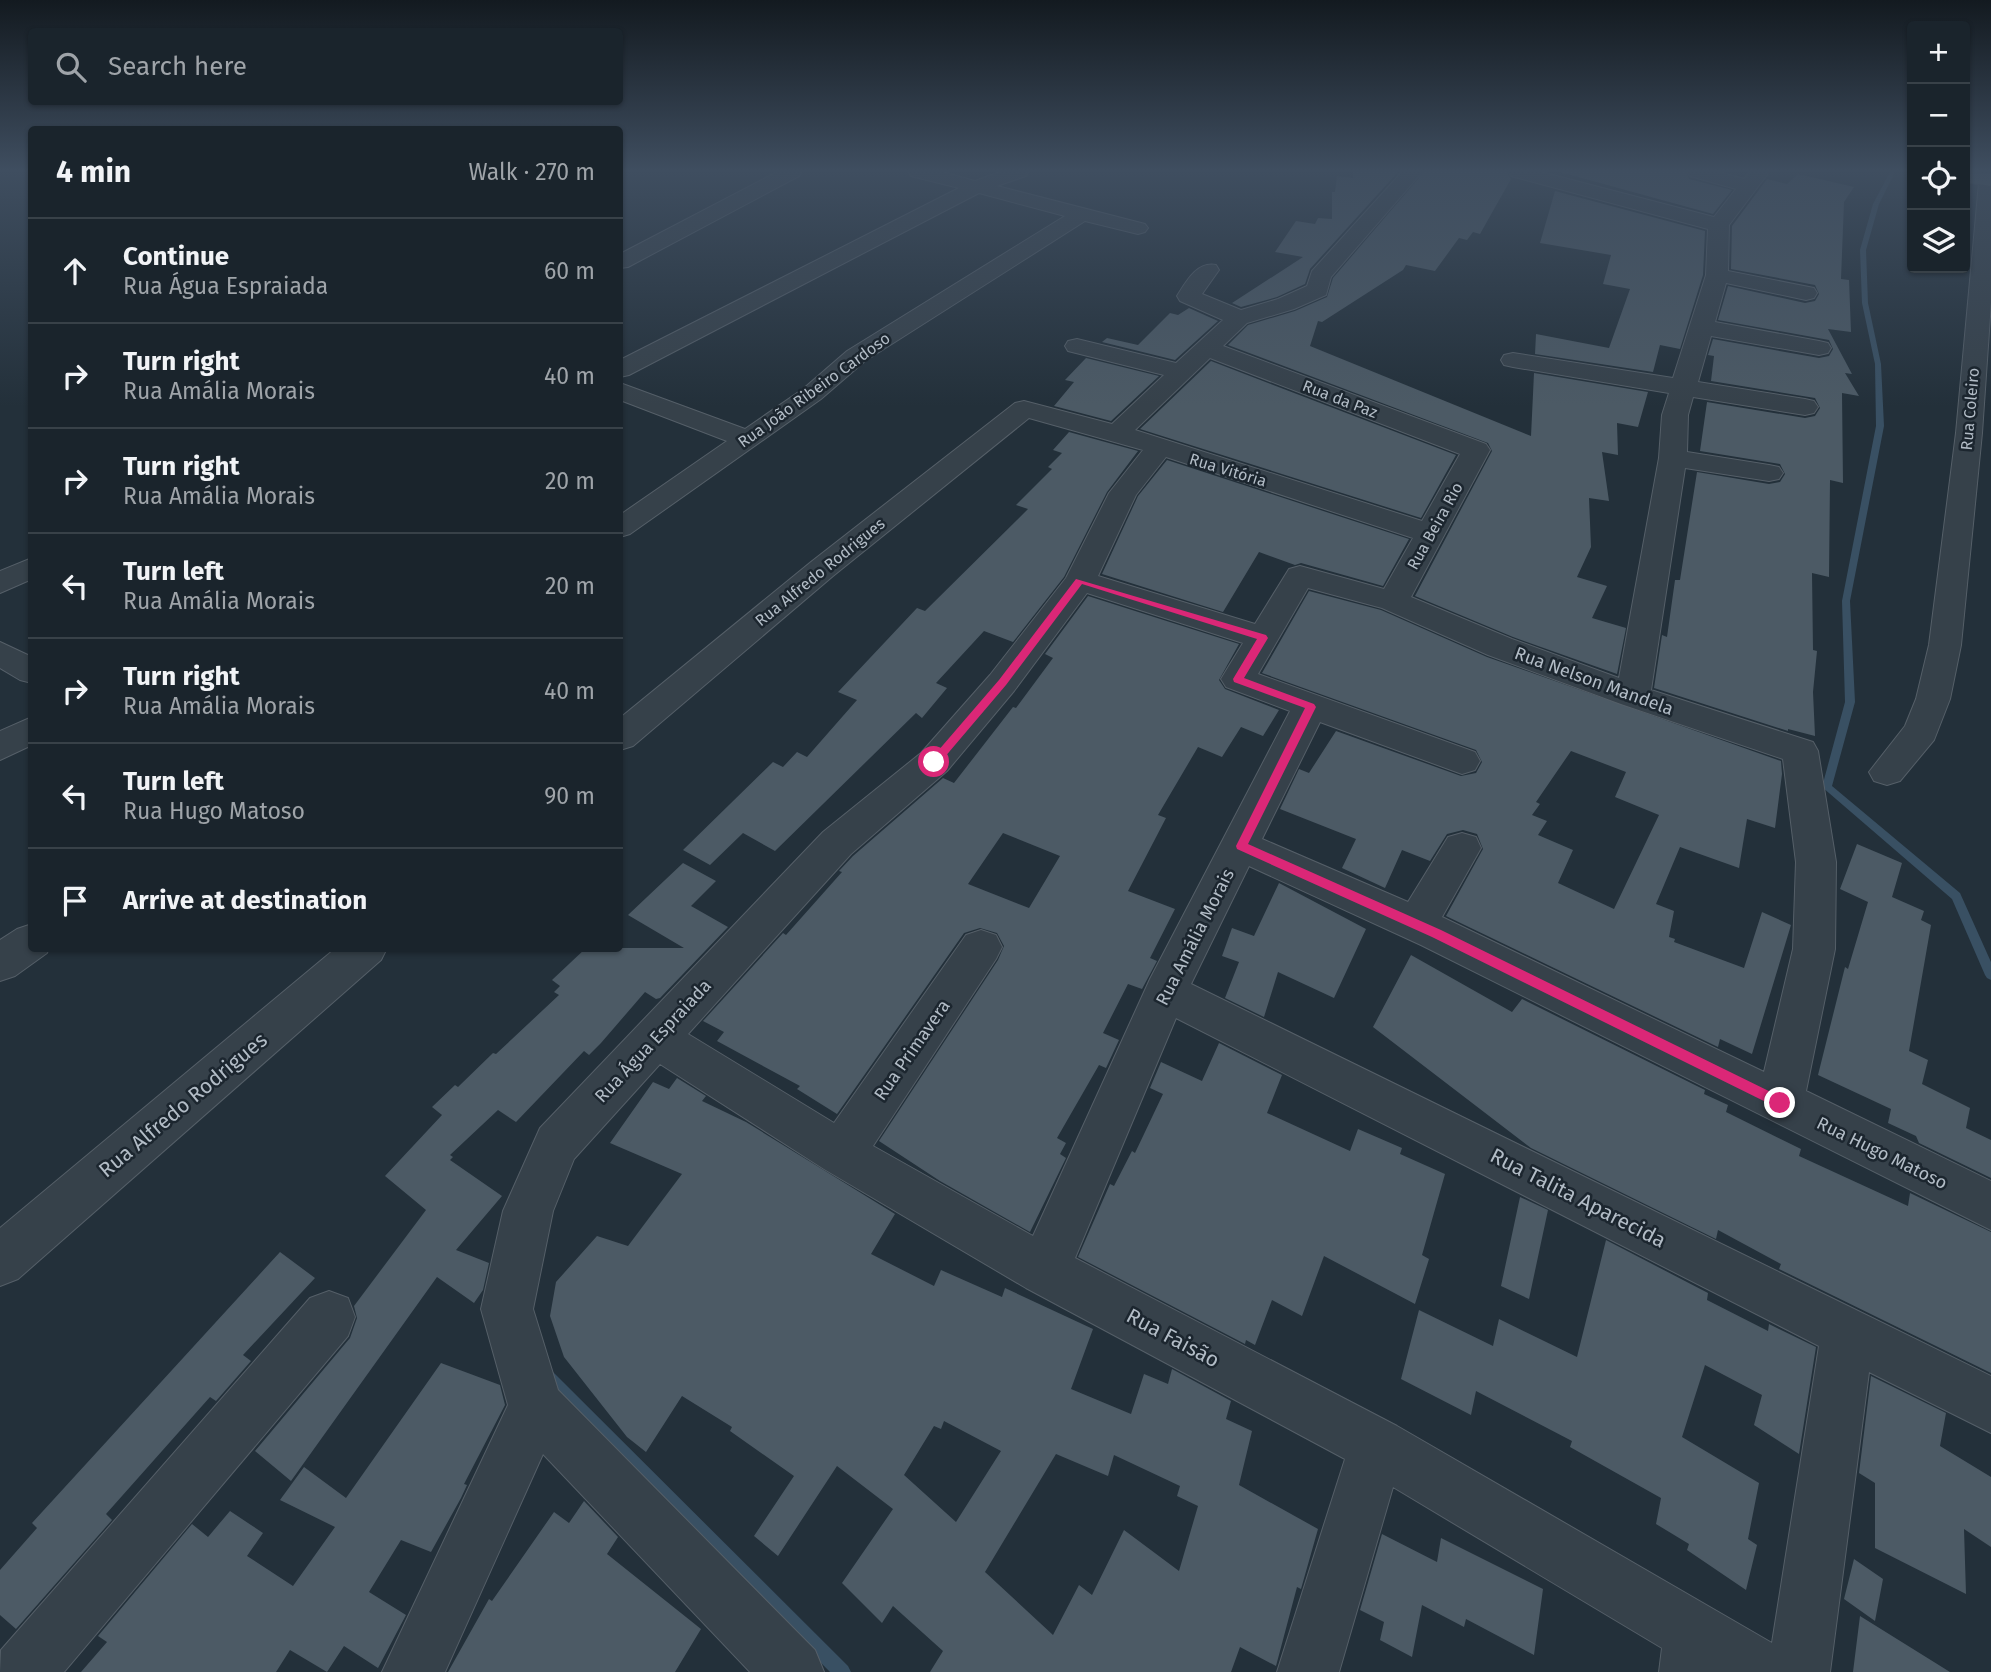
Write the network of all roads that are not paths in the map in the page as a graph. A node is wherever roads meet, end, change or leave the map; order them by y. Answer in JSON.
{"nodes":[{"id":1,"x":643,"y":250,"type":"edge"},
{"id":2,"x":853,"y":250,"type":"edge"},
{"id":3,"x":1024,"y":250,"type":"edge"},
{"id":4,"x":1341,"y":250,"type":"edge"},
{"id":5,"x":1718,"y":250,"type":"edge"},
{"id":6,"x":1982,"y":250,"type":"edge"},
{"id":7,"x":623,"y":260,"type":"edge"},
{"id":8,"x":1208,"y":270,"type":"dead end"},
{"id":9,"x":1717,"y":275,"type":"junction"},
{"id":10,"x":1805,"y":293,"type":"dead end"},
{"id":11,"x":1239,"y":318,"type":"junction"},
{"id":12,"x":1701,"y":327,"type":"junction"},
{"id":13,"x":1077,"y":346,"type":"dead end"},
{"id":14,"x":1205,"y":348,"type":"junction"},
{"id":15,"x":1819,"y":348,"type":"dead end"},
{"id":16,"x":1513,"y":360,"type":"dead end"},
{"id":17,"x":623,"y":368,"type":"edge"},
{"id":18,"x":1181,"y":372,"type":"junction"},
{"id":19,"x":1684,"y":387,"type":"junction"},
{"id":20,"x":623,"y":392,"type":"edge"},
{"id":21,"x":1805,"y":407,"type":"dead end"},
{"id":22,"x":1024,"y":409,"type":"joint"},
{"id":23,"x":1117,"y":433,"type":"junction"},
{"id":24,"x":1980,"y":435,"type":"edge"},
{"id":25,"x":747,"y":439,"type":"junction"},
{"id":26,"x":1159,"y":448,"type":"junction"},
{"id":27,"x":1476,"y":450,"type":"joint"},
{"id":28,"x":1673,"y":458,"type":"junction"},
{"id":29,"x":1769,"y":473,"type":"dead end"},
{"id":30,"x":623,"y":526,"type":"edge"},
{"id":31,"x":1432,"y":534,"type":"junction"},
{"id":32,"x":28,"y":569,"type":"edge"},
{"id":33,"x":1080,"y":581,"type":"junction"},
{"id":34,"x":0,"y":583,"type":"edge"},
{"id":35,"x":1392,"y":601,"type":"junction"},
{"id":36,"x":1263,"y":638,"type":"junction"},
{"id":37,"x":0,"y":653,"type":"edge"},
{"id":38,"x":28,"y":670,"type":"edge"},
{"id":39,"x":1633,"y":696,"type":"junction"},
{"id":40,"x":1311,"y":707,"type":"junction"},
{"id":41,"x":28,"y":731,"type":"edge"},
{"id":42,"x":623,"y":735,"type":"edge"},
{"id":43,"x":0,"y":747,"type":"edge"},
{"id":44,"x":1462,"y":761,"type":"dead end"},
{"id":45,"x":1887,"y":772,"type":"dead end"},
{"id":46,"x":1241,"y":846,"type":"junction"},
{"id":47,"x":1462,"y":848,"type":"dead end"},
{"id":48,"x":1416,"y":925,"type":"junction"},
{"id":49,"x":28,"y":944,"type":"edge"},
{"id":50,"x":981,"y":947,"type":"dead end"},
{"id":51,"x":361,"y":952,"type":"edge"},
{"id":52,"x":0,"y":963,"type":"edge"},
{"id":53,"x":1165,"y":992,"type":"junction"},
{"id":54,"x":656,"y":1038,"type":"junction"},
{"id":55,"x":1780,"y":1103,"type":"junction"},
{"id":56,"x":841,"y":1153,"type":"junction"},
{"id":57,"x":1991,"y":1206,"type":"edge"},
{"id":58,"x":0,"y":1261,"type":"edge"},
{"id":59,"x":1044,"y":1270,"type":"junction"},
{"id":60,"x":329,"y":1317,"type":"dead end"},
{"id":61,"x":1847,"y":1335,"type":"junction"},
{"id":62,"x":1991,"y":1405,"type":"edge"},
{"id":63,"x":536,"y":1407,"type":"junction"},
{"id":64,"x":1377,"y":1446,"type":"junction"},
{"id":65,"x":1692,"y":1651,"type":"edge"},
{"id":66,"x":23,"y":1672,"type":"edge"},
{"id":67,"x":413,"y":1672,"type":"edge"},
{"id":68,"x":793,"y":1672,"type":"edge"},
{"id":69,"x":1308,"y":1672,"type":"edge"},
{"id":70,"x":1762,"y":1672,"type":"edge"},
{"id":71,"x":1799,"y":1672,"type":"edge"}],
"edges":[{"from":1,"to":7,"type":"street"},
{"from":2,"to":17,"type":"street"},
{"from":3,"to":25,"type":"street","name":"Rua João Ribeiro Cardoso"},
{"from":4,"to":11,"type":"street"},
{"from":5,"to":9,"type":"street"},
{"from":6,"to":24,"type":"street","name":"Rua Coleiro"},
{"from":8,"to":11,"type":"street"},
{"from":9,"to":10,"type":"street"},
{"from":9,"to":12,"type":"street"},
{"from":11,"to":14,"type":"street"},
{"from":12,"to":15,"type":"street"},
{"from":12,"to":19,"type":"street"},
{"from":13,"to":18,"type":"street"},
{"from":14,"to":18,"type":"street"},
{"from":14,"to":27,"type":"street","name":"Rua da Paz"},
{"from":16,"to":19,"type":"street"},
{"from":18,"to":23,"type":"street"},
{"from":19,"to":21,"type":"street"},
{"from":19,"to":28,"type":"street"},
{"from":20,"to":25,"type":"street"},
{"from":22,"to":23,"type":"street","name":"Rua Vitória"},
{"from":22,"to":42,"type":"street","name":"Rua Alfredo Rodrigues"},
{"from":23,"to":26,"type":"street","name":"Rua Vitória"},
{"from":24,"to":45,"type":"street","name":"Rua Coleiro"},
{"from":25,"to":30,"type":"street","name":"Rua João Ribeiro Cardoso"},
{"from":26,"to":31,"type":"street","name":"Rua Vitória"},
{"from":26,"to":33,"type":"street","name":"Rua Água Espraiada"},
{"from":27,"to":31,"type":"street","name":"Rua Beira Rio"},
{"from":28,"to":29,"type":"street"},
{"from":28,"to":39,"type":"street"},
{"from":31,"to":35,"type":"street","name":"Rua Beira Rio"},
{"from":32,"to":34,"type":"street"},
{"from":33,"to":36,"type":"street"},
{"from":33,"to":54,"type":"street","name":"Rua Água Espraiada"},
{"from":35,"to":36,"type":"street","name":"Rua Nelson Mandela"},
{"from":35,"to":39,"type":"street","name":"Rua Nelson Mandela"},
{"from":36,"to":40,"type":"street"},
{"from":37,"to":38,"type":"street"},
{"from":39,"to":55,"type":"street","name":"Rua Nelson Mandela"},
{"from":40,"to":44,"type":"street"},
{"from":40,"to":46,"type":"street","name":"Rua Amália Morais"},
{"from":41,"to":43,"type":"street"},
{"from":46,"to":48,"type":"street","name":"Rua Hugo Matoso"},
{"from":46,"to":53,"type":"street","name":"Rua Amália Morais"},
{"from":47,"to":48,"type":"street"},
{"from":48,"to":55,"type":"street","name":"Rua Hugo Matoso"},
{"from":49,"to":52,"type":"street"},
{"from":50,"to":56,"type":"street","name":"Rua Primavera"},
{"from":51,"to":58,"type":"street","name":"Rua Alfredo Rodrigues"},
{"from":53,"to":59,"type":"street","name":"Rua Amália Morais"},
{"from":53,"to":61,"type":"street","name":"Rua Talita Aparecida"},
{"from":54,"to":56,"type":"street","name":"Rua Faisão"},
{"from":54,"to":63,"type":"street","name":"Rua Água Espraiada"},
{"from":55,"to":57,"type":"street","name":"Rua Hugo Matoso"},
{"from":56,"to":59,"type":"street","name":"Rua Faisão"},
{"from":59,"to":64,"type":"street","name":"Rua Faisão"},
{"from":60,"to":66,"type":"street"},
{"from":61,"to":62,"type":"street","name":"Rua Talita Aparecida"},
{"from":61,"to":71,"type":"street"},
{"from":63,"to":67,"type":"street"},
{"from":63,"to":68,"type":"street","name":"Rua Água Espraiada"},
{"from":64,"to":65,"type":"street","name":"Rua Faisão"},
{"from":64,"to":69,"type":"street"},
{"from":65,"to":70,"type":"street","name":"Rua Faisão"}]}
